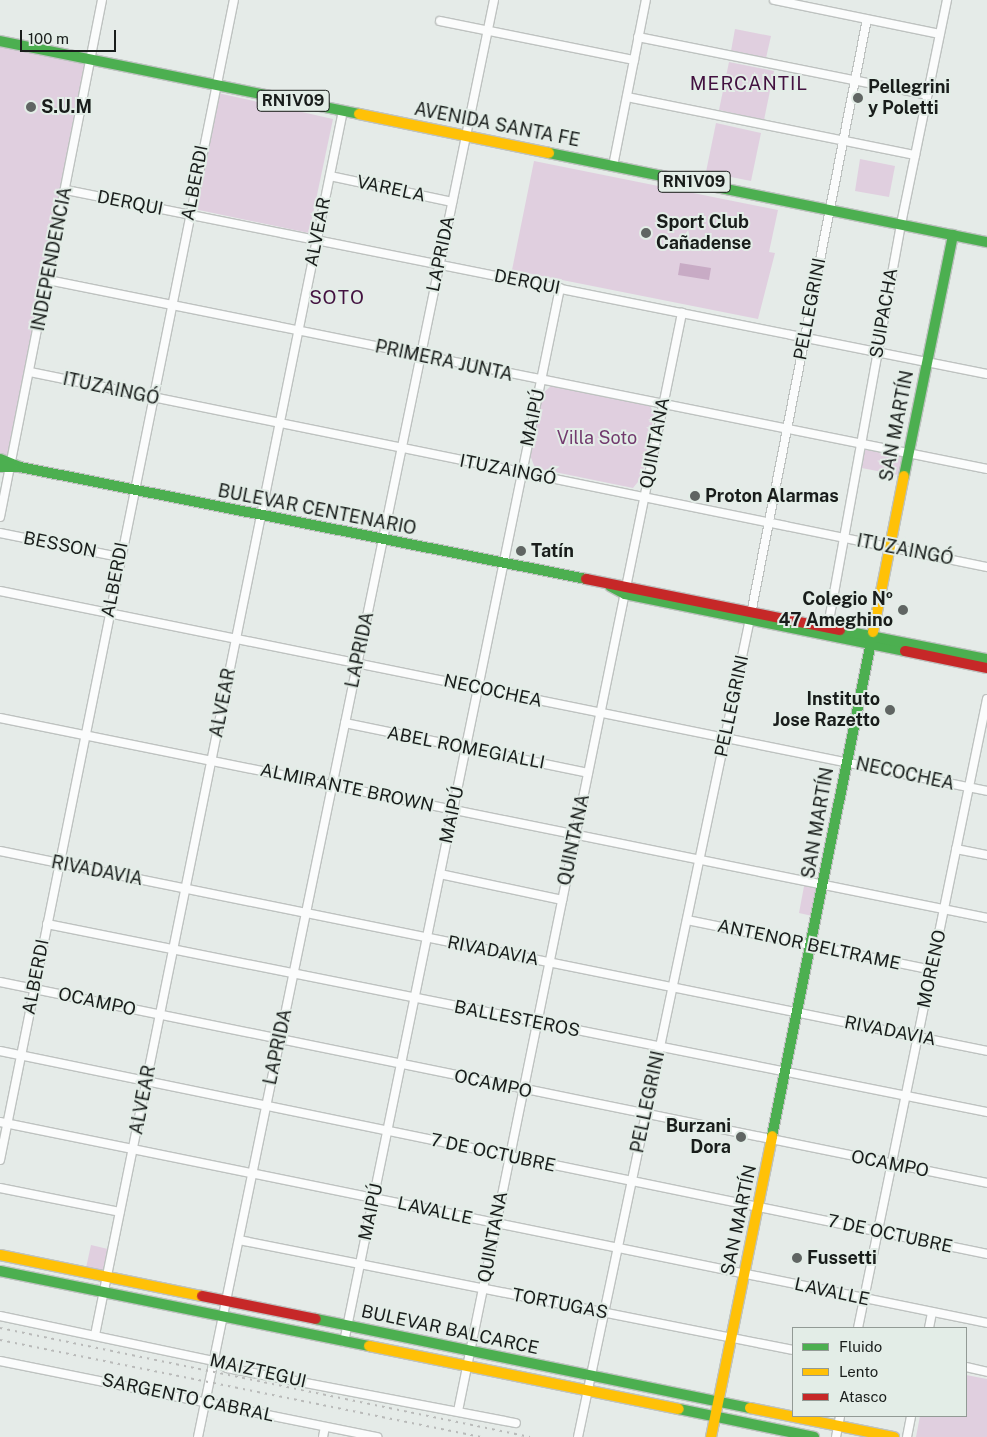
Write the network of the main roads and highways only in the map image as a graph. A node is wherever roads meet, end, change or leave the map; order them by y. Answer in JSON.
{"nodes":[{"id":1,"x":0,"y":41,"type":"edge"},
{"id":2,"x":952,"y":235,"type":"junction"},
{"id":3,"x":987,"y":242,"type":"edge"},
{"id":4,"x":0,"y":459,"type":"edge"},
{"id":5,"x":10,"y":466,"type":"edge"},
{"id":6,"x":751,"y":615,"type":"junction"},
{"id":7,"x":870,"y":639,"type":"junction"},
{"id":8,"x":987,"y":659,"type":"edge"},
{"id":9,"x":987,"y":668,"type":"edge"},
{"id":10,"x":0,"y":1255,"type":"edge"},
{"id":11,"x":0,"y":1271,"type":"edge"},
{"id":12,"x":719,"y":1401,"type":"junction"},
{"id":13,"x":792,"y":1413,"type":"edge"},
{"id":14,"x":815,"y":1417,"type":"edge"},
{"id":15,"x":715,"y":1418,"type":"junction"},
{"id":16,"x":839,"y":1421,"type":"edge"},
{"id":17,"x":711,"y":1437,"type":"edge"},
{"id":18,"x":814,"y":1437,"type":"edge"},
{"id":19,"x":894,"y":1437,"type":"edge"}],
"edges":[{"from":1,"to":2,"type":"main road","name":"AVENIDA SANTA FE","number":"RN1V09"},
{"from":2,"to":3,"type":"main road","name":"AVENIDA SANTA FE","number":"RN1V09"},
{"from":2,"to":7,"type":"main road","name":"SAN MARTÍN"},
{"from":4,"to":5,"type":"main road","name":"BULEVAR CENTENARIO"},
{"from":5,"to":6,"type":"main road","name":"BULEVAR CENTENARIO"},
{"from":6,"to":7,"type":"main road","name":"BULEVAR CENTENARIO"},
{"from":6,"to":7,"type":"main road","name":"BULEVAR CENTENARIO"},
{"from":7,"to":8,"type":"main road","name":"BULEVAR CENTENARIO"},
{"from":7,"to":9,"type":"main road","name":"BULEVAR CENTENARIO"},
{"from":7,"to":12,"type":"main road","name":"SAN MARTÍN"},
{"from":10,"to":12,"type":"main road","name":"BULEVAR BALCARCE"},
{"from":11,"to":15,"type":"main road","name":"BULEVAR BALCARCE"},
{"from":12,"to":13,"type":"main road","name":"BULEVAR BALCARCE"},
{"from":12,"to":15,"type":"main road","name":"SAN MARTÍN"},
{"from":14,"to":16,"type":"main road","name":"BULEVAR BALCARCE"},
{"from":15,"to":17,"type":"main road","name":"SAN MARTÍN"},
{"from":15,"to":18,"type":"main road","name":"BULEVAR BALCARCE"},
{"from":16,"to":19,"type":"main road","name":"BULEVAR BALCARCE"}]}
